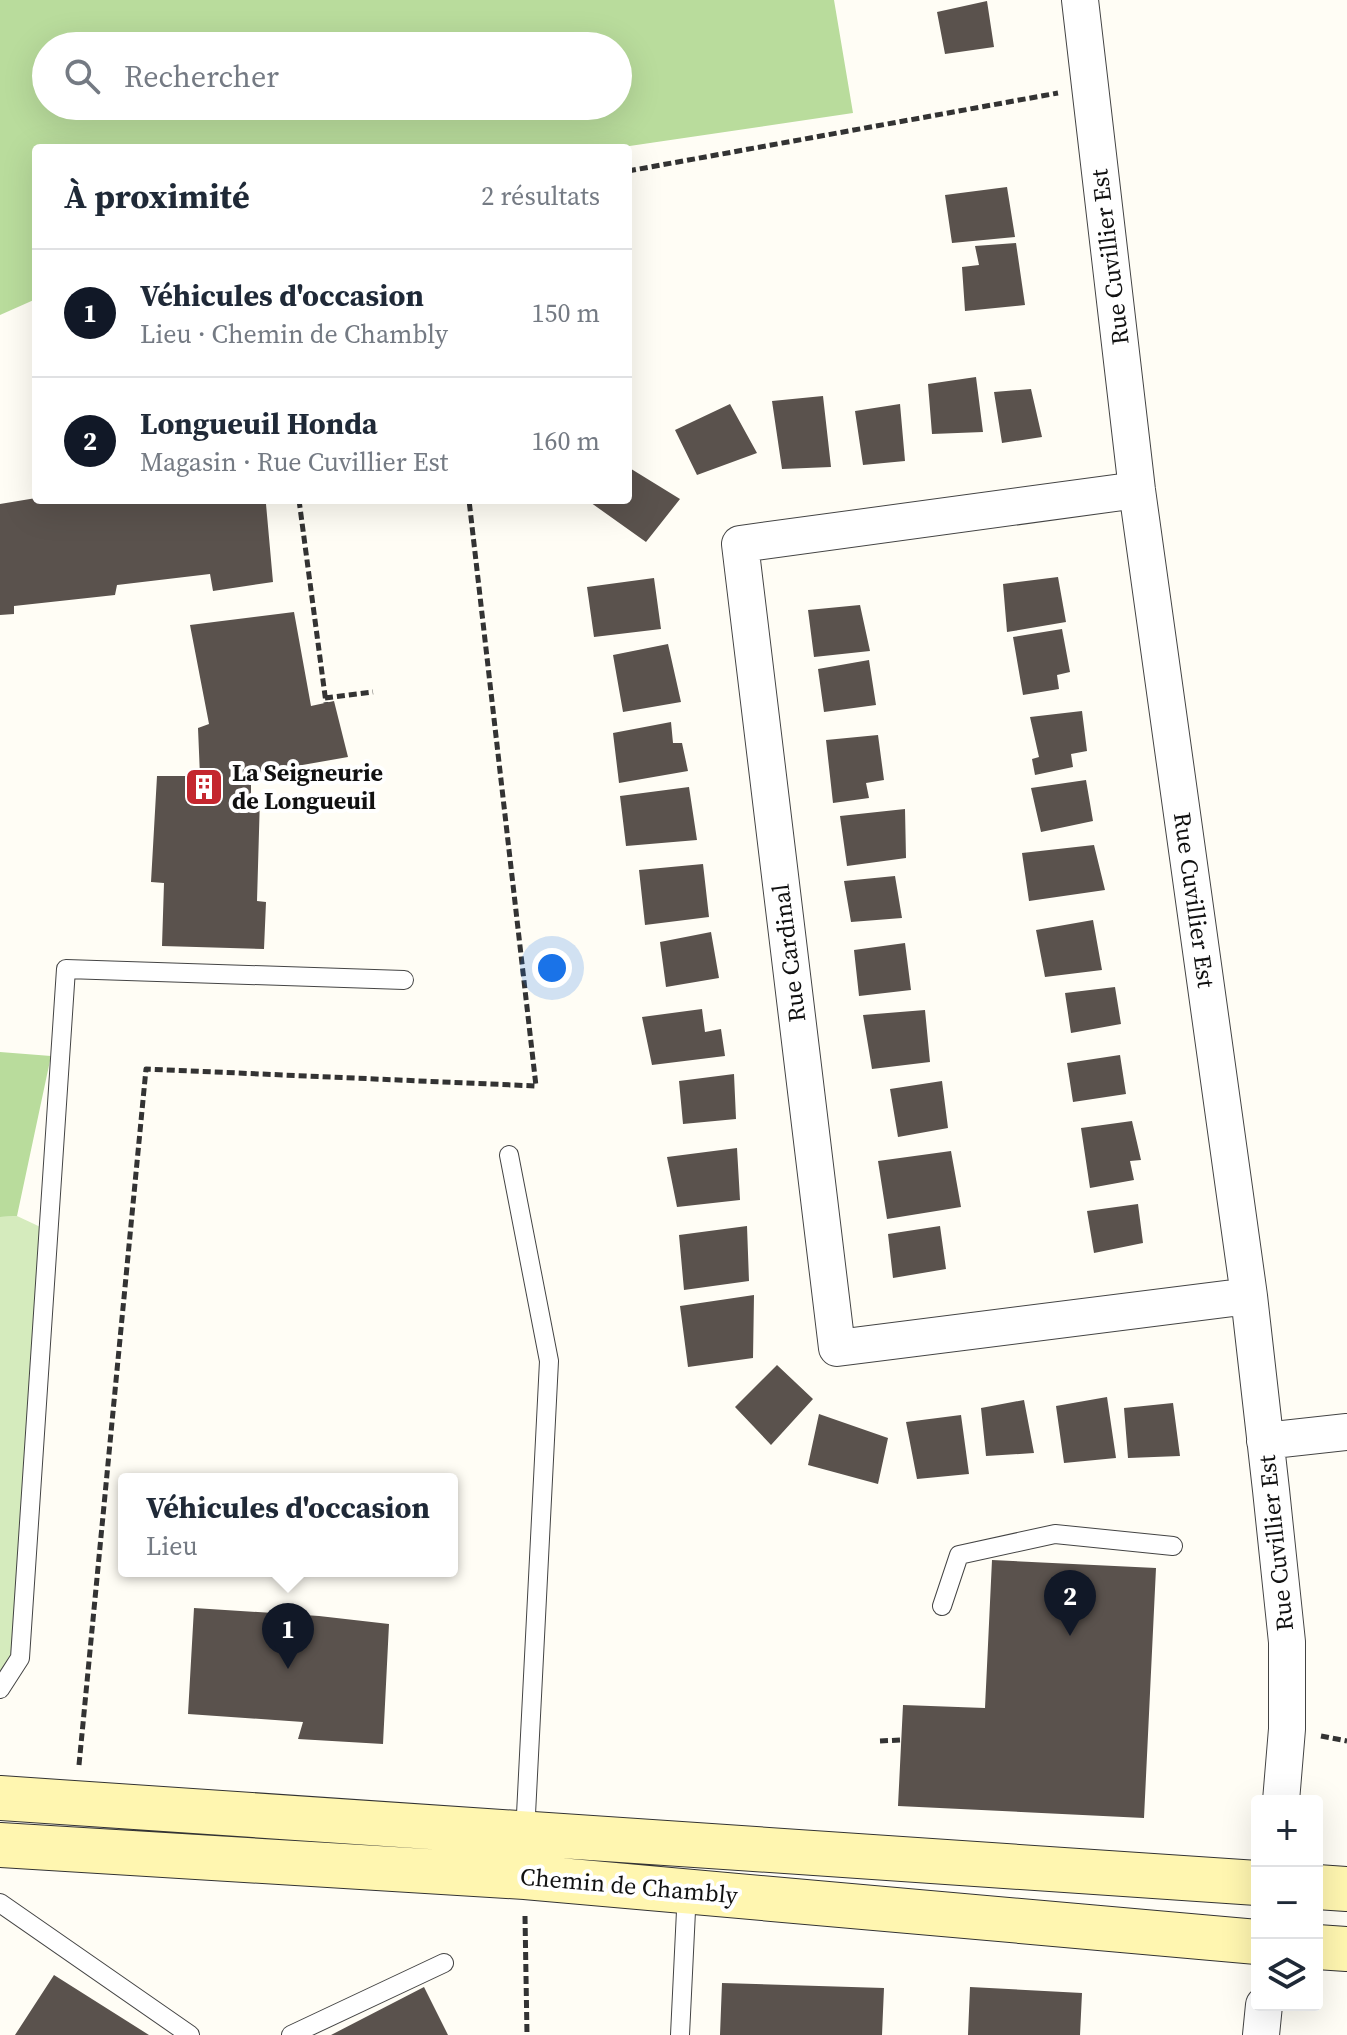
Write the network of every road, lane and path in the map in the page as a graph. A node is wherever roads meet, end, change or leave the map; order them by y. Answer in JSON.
{"nodes":[{"id":1,"x":1080,"y":0,"type":"edge"},
{"id":2,"x":1090,"y":87,"type":"junction"},
{"id":3,"x":632,"y":170,"type":"edge"},
{"id":4,"x":1137,"y":490,"type":"junction"},
{"id":5,"x":300,"y":504,"type":"edge"},
{"id":6,"x":469,"y":504,"type":"edge"},
{"id":7,"x":373,"y":692,"type":"dead end"},
{"id":8,"x":404,"y":980,"type":"dead end"},
{"id":9,"x":509,"y":1155,"type":"dead end"},
{"id":10,"x":1249,"y":1296,"type":"junction"},
{"id":11,"x":1347,"y":1432,"type":"edge"},
{"id":12,"x":1265,"y":1441,"type":"junction"},
{"id":13,"x":1173,"y":1546,"type":"dead end"},
{"id":14,"x":942,"y":1606,"type":"dead end"},
{"id":15,"x":0,"y":1689,"type":"edge"},
{"id":16,"x":901,"y":1740,"type":"dead end"},
{"id":17,"x":880,"y":1741,"type":"dead end"},
{"id":18,"x":1282,"y":1795,"type":"edge"},
{"id":19,"x":0,"y":1798,"type":"edge"},
{"id":20,"x":76,"y":1803,"type":"junction"},
{"id":21,"x":525,"y":1834,"type":"junction"},
{"id":22,"x":0,"y":1845,"type":"edge"},
{"id":23,"x":525,"y":1877,"type":"junction"},
{"id":24,"x":1251,"y":1883,"type":"edge"},
{"id":25,"x":1323,"y":1887,"type":"edge"},
{"id":26,"x":1347,"y":1889,"type":"edge"},
{"id":27,"x":687,"y":1890,"type":"junction"},
{"id":28,"x":0,"y":1903,"type":"edge"},
{"id":29,"x":1251,"y":1941,"type":"edge"},
{"id":30,"x":1323,"y":1947,"type":"edge"},
{"id":31,"x":1347,"y":1949,"type":"edge"},
{"id":32,"x":444,"y":1963,"type":"dead end"},
{"id":33,"x":1263,"y":2011,"type":"edge"},
{"id":34,"x":190,"y":2035,"type":"edge"},
{"id":35,"x":291,"y":2035,"type":"edge"},
{"id":36,"x":527,"y":2035,"type":"edge"},
{"id":37,"x":680,"y":2035,"type":"edge"},
{"id":38,"x":1261,"y":2035,"type":"edge"}],
"edges":[{"from":1,"to":2,"type":"street","name":"Rue Cuvillier Est"},
{"from":2,"to":3,"type":"path"},
{"from":2,"to":4,"type":"street","name":"Rue Cuvillier Est"},
{"from":4,"to":10,"type":"street","name":"Rue Cuvillier Est"},
{"from":4,"to":10,"type":"street","name":"Rue Cardinal"},
{"from":5,"to":7,"type":"path"},
{"from":6,"to":20,"type":"path"},
{"from":8,"to":15,"type":"lane"},
{"from":9,"to":21,"type":"lane"},
{"from":10,"to":12,"type":"street","name":"Rue Cuvillier Est"},
{"from":11,"to":12,"type":"street"},
{"from":12,"to":18,"type":"street","name":"Rue Cuvillier Est"},
{"from":13,"to":14,"type":"lane"},
{"from":16,"to":17,"type":"path"},
{"from":19,"to":20,"type":"main road","name":"Chemin de Chambly"},
{"from":20,"to":21,"type":"main road","name":"Chemin de Chambly"},
{"from":21,"to":24,"type":"main road","name":"Chemin de Chambly"},
{"from":22,"to":23,"type":"main road","name":"Chemin de Chambly"},
{"from":23,"to":27,"type":"main road","name":"Chemin de Chambly"},
{"from":23,"to":36,"type":"path"},
{"from":25,"to":26,"type":"main road"},
{"from":27,"to":29,"type":"main road","name":"Chemin de Chambly"},
{"from":27,"to":37,"type":"lane"},
{"from":28,"to":34,"type":"lane"},
{"from":30,"to":31,"type":"main road"},
{"from":32,"to":35,"type":"lane"},
{"from":33,"to":38,"type":"street"}]}
